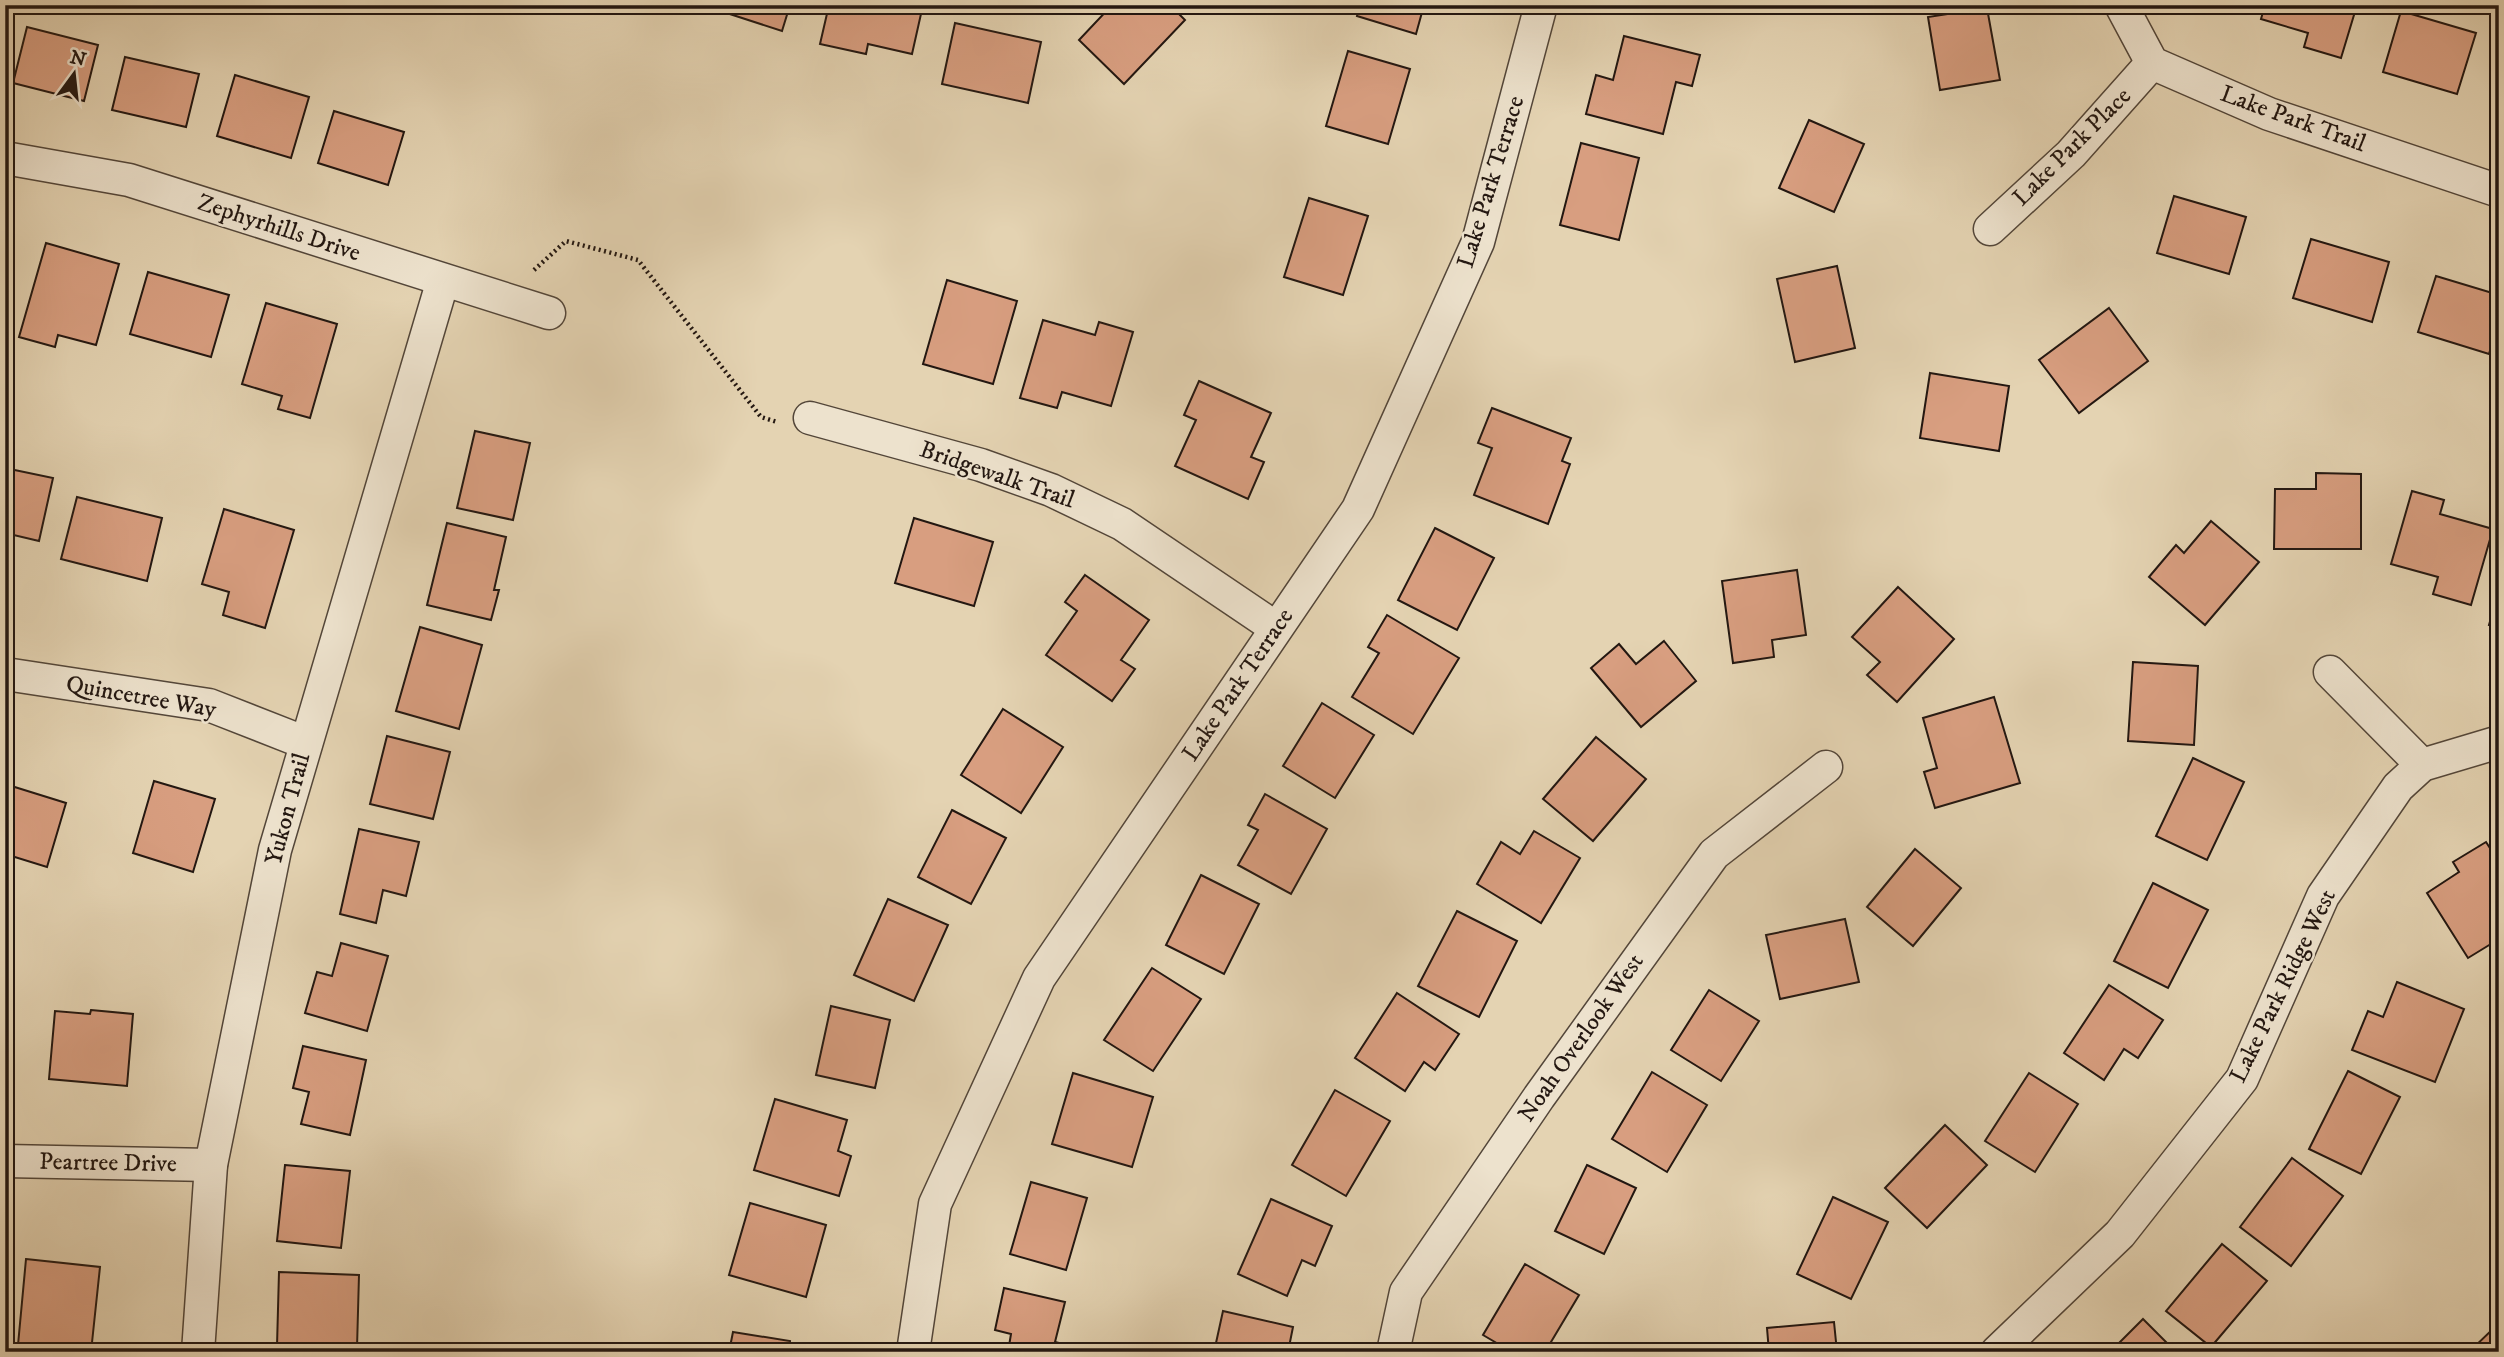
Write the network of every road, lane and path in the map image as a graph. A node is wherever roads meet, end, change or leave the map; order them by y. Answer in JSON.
{"nodes":[{"id":1,"x":1541,"y":5,"type":"edge"},
{"id":2,"x":2120,"y":5,"type":"edge"},
{"id":3,"x":2152,"y":64,"type":"junction"},
{"id":4,"x":5,"y":158,"type":"edge"},
{"id":5,"x":2499,"y":191,"type":"edge"},
{"id":6,"x":1990,"y":229,"type":"dead end"},
{"id":7,"x":443,"y":280,"type":"junction"},
{"id":8,"x":516,"y":303,"type":"junction"},
{"id":9,"x":549,"y":313,"type":"dead end"},
{"id":10,"x":810,"y":418,"type":"joint"},
{"id":11,"x":1276,"y":628,"type":"junction"},
{"id":12,"x":2330,"y":672,"type":"dead end"},
{"id":13,"x":12,"y":675,"type":"dead end"},
{"id":14,"x":2499,"y":742,"type":"edge"},
{"id":15,"x":306,"y":743,"type":"junction"},
{"id":16,"x":2422,"y":765,"type":"junction"},
{"id":17,"x":1826,"y":767,"type":"dead end"},
{"id":18,"x":5,"y":1161,"type":"edge"},
{"id":19,"x":211,"y":1165,"type":"junction"},
{"id":20,"x":198,"y":1352,"type":"edge"},
{"id":21,"x":914,"y":1352,"type":"edge"},
{"id":22,"x":1393,"y":1352,"type":"edge"},
{"id":23,"x":1997,"y":1352,"type":"edge"}],
"edges":[{"from":1,"to":11,"type":"street","name":"Lake Park Terrace"},
{"from":2,"to":3,"type":"street"},
{"from":3,"to":5,"type":"street","name":"Lake Park Trail"},
{"from":3,"to":6,"type":"street","name":"Lake Park Place"},
{"from":4,"to":7,"type":"street","name":"Zephyrhills Drive"},
{"from":7,"to":8,"type":"street","name":"Zephyrhills Drive"},
{"from":7,"to":15,"type":"street","name":"Yukon Trail"},
{"from":8,"to":9,"type":"street","name":"Zephyrhills Drive"},
{"from":8,"to":10,"type":"path"},
{"from":10,"to":11,"type":"street","name":"Bridgewalk Trail"},
{"from":11,"to":21,"type":"street","name":"Lake Park Terrace"},
{"from":12,"to":16,"type":"street"},
{"from":13,"to":15,"type":"street","name":"Quincetree Way"},
{"from":14,"to":16,"type":"street","name":"Lake Park Ridge West"},
{"from":15,"to":19,"type":"street","name":"Yukon Trail"},
{"from":16,"to":23,"type":"street","name":"Lake Park Ridge West"},
{"from":17,"to":22,"type":"street","name":"Noah Overlook West"},
{"from":18,"to":19,"type":"street","name":"Peartree Drive"},
{"from":19,"to":20,"type":"street","name":"Yukon Trail"}]}
